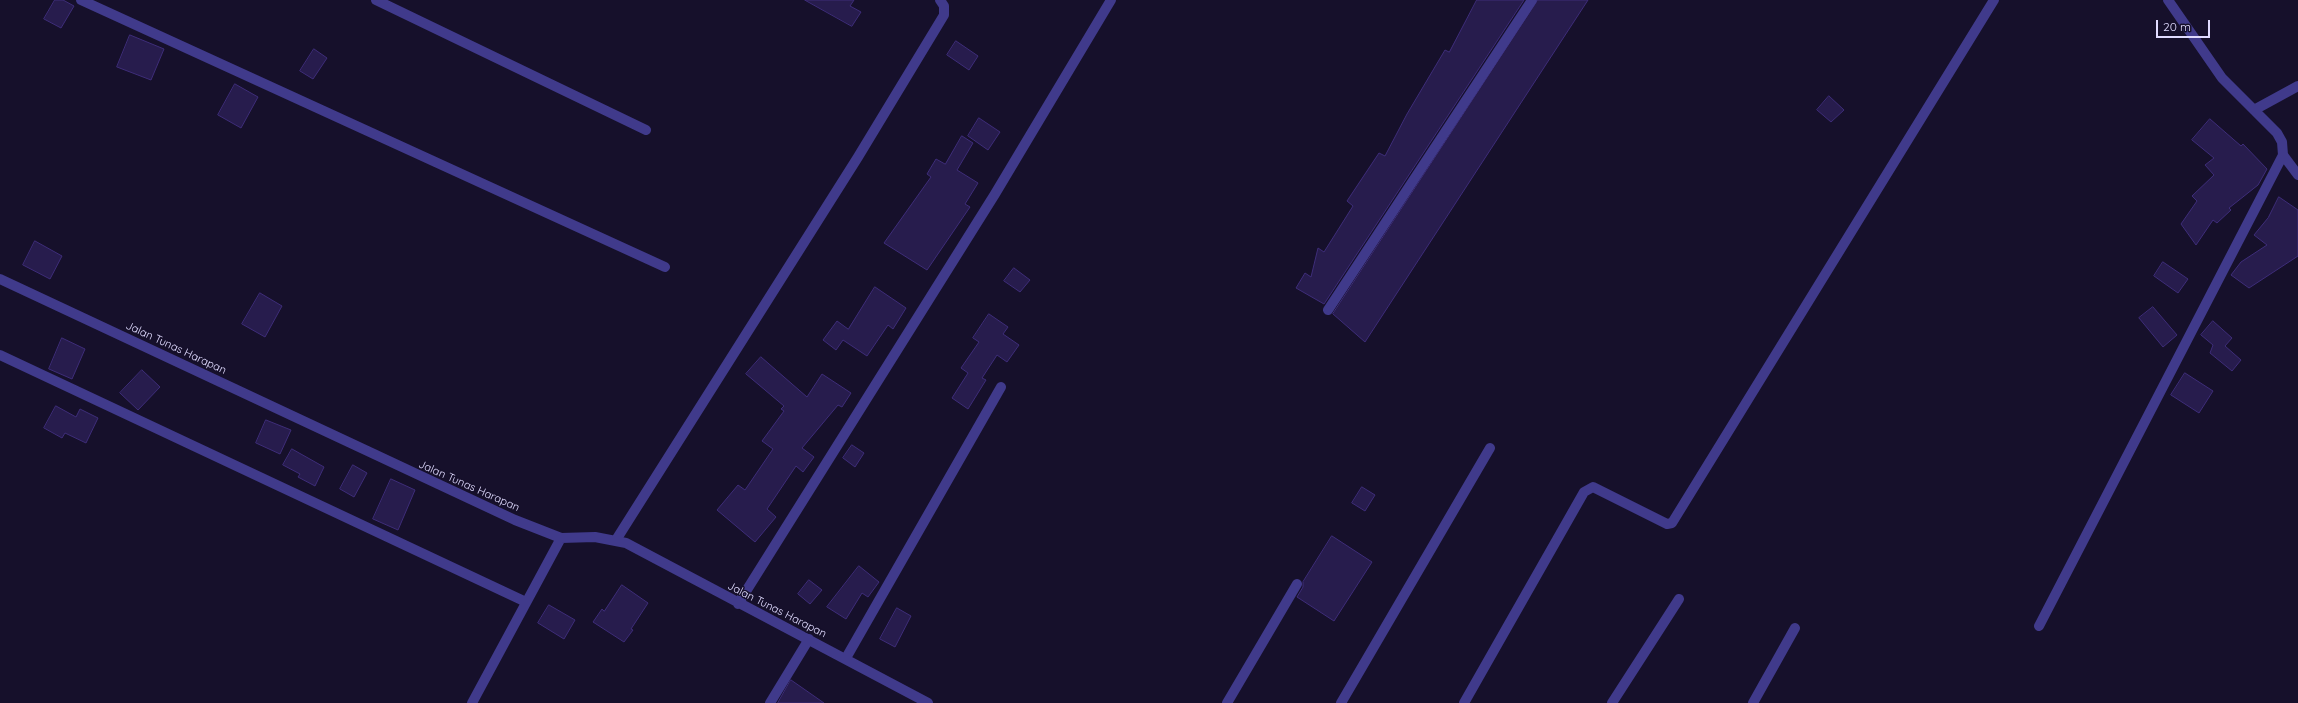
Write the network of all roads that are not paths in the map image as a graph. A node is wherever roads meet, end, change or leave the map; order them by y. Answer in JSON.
{"nodes":[{"id":1,"x":81,"y":0,"type":"edge"},
{"id":2,"x":376,"y":0,"type":"edge"},
{"id":3,"x":940,"y":0,"type":"edge"},
{"id":4,"x":1111,"y":0,"type":"edge"},
{"id":5,"x":1532,"y":0,"type":"edge"},
{"id":6,"x":1994,"y":0,"type":"edge"},
{"id":7,"x":2168,"y":0,"type":"edge"},
{"id":8,"x":2298,"y":86,"type":"edge"},
{"id":9,"x":2254,"y":110,"type":"junction"},
{"id":10,"x":646,"y":130,"type":"dead end"},
{"id":11,"x":2283,"y":155,"type":"junction"},
{"id":12,"x":2298,"y":175,"type":"edge"},
{"id":13,"x":665,"y":267,"type":"dead end"},
{"id":14,"x":0,"y":279,"type":"edge"},
{"id":15,"x":1328,"y":310,"type":"dead end"},
{"id":16,"x":0,"y":355,"type":"edge"},
{"id":17,"x":1001,"y":387,"type":"dead end"},
{"id":18,"x":1490,"y":448,"type":"dead end"},
{"id":19,"x":561,"y":538,"type":"junction"},
{"id":20,"x":616,"y":540,"type":"junction"},
{"id":21,"x":1296,"y":584,"type":"dead end"},
{"id":22,"x":1679,"y":599,"type":"dead end"},
{"id":23,"x":526,"y":602,"type":"junction"},
{"id":24,"x":738,"y":604,"type":"junction"},
{"id":25,"x":2039,"y":626,"type":"dead end"},
{"id":26,"x":1795,"y":628,"type":"dead end"},
{"id":27,"x":808,"y":639,"type":"junction"},
{"id":28,"x":846,"y":658,"type":"junction"},
{"id":29,"x":472,"y":703,"type":"edge"},
{"id":30,"x":770,"y":703,"type":"edge"},
{"id":31,"x":928,"y":703,"type":"edge"},
{"id":32,"x":1227,"y":703,"type":"edge"},
{"id":33,"x":1341,"y":703,"type":"edge"},
{"id":34,"x":1464,"y":703,"type":"edge"},
{"id":35,"x":1612,"y":703,"type":"edge"},
{"id":36,"x":1753,"y":703,"type":"edge"}],
"edges":[{"from":1,"to":13,"type":"street"},
{"from":2,"to":10,"type":"street"},
{"from":3,"to":20,"type":"street"},
{"from":4,"to":24,"type":"street"},
{"from":5,"to":15,"type":"street"},
{"from":6,"to":34,"type":"street"},
{"from":7,"to":9,"type":"street"},
{"from":8,"to":9,"type":"street"},
{"from":9,"to":11,"type":"street"},
{"from":11,"to":12,"type":"street"},
{"from":11,"to":25,"type":"street"},
{"from":14,"to":19,"type":"street","name":"Jalan Tunas Harapan"},
{"from":16,"to":23,"type":"street"},
{"from":17,"to":28,"type":"street"},
{"from":18,"to":33,"type":"street"},
{"from":19,"to":20,"type":"street","name":"Jalan Tunas Harapan"},
{"from":19,"to":23,"type":"street"},
{"from":20,"to":24,"type":"street","name":"Jalan Tunas Harapan"},
{"from":21,"to":32,"type":"street"},
{"from":22,"to":35,"type":"street"},
{"from":23,"to":29,"type":"street"},
{"from":24,"to":27,"type":"street","name":"Jalan Tunas Harapan"},
{"from":26,"to":36,"type":"street"},
{"from":27,"to":28,"type":"street","name":"Jalan Tunas Harapan"},
{"from":27,"to":30,"type":"street"},
{"from":28,"to":31,"type":"street","name":"Jalan Tunas Harapan"}]}
